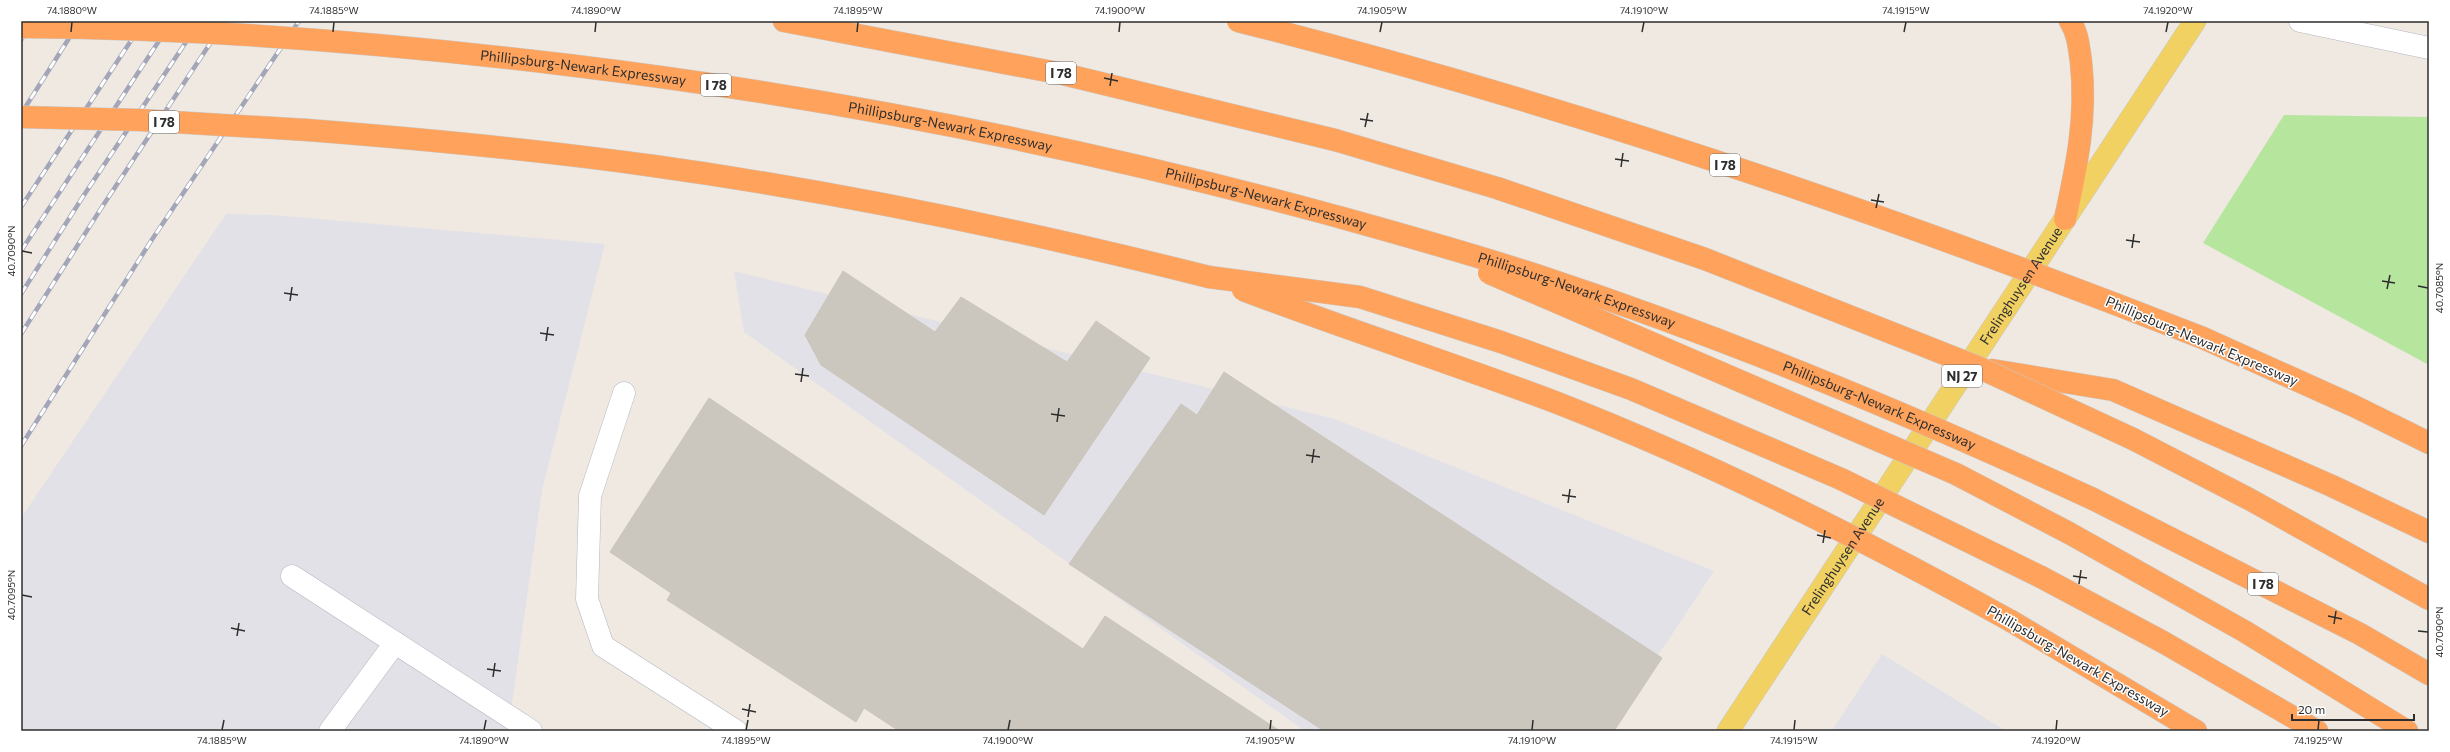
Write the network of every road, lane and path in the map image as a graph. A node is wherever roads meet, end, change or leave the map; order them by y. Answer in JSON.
{"nodes":[{"id":1,"x":784,"y":21,"type":"edge"},
{"id":2,"x":1238,"y":21,"type":"edge"},
{"id":3,"x":2070,"y":21,"type":"edge"},
{"id":4,"x":2195,"y":21,"type":"edge"},
{"id":5,"x":2300,"y":21,"type":"edge"},
{"id":6,"x":21,"y":27,"type":"edge"},
{"id":7,"x":2429,"y":48,"type":"edge"},
{"id":8,"x":21,"y":117,"type":"edge"},
{"id":9,"x":2065,"y":219,"type":"junction"},
{"id":10,"x":1398,"y":234,"type":"junction"},
{"id":11,"x":1208,"y":277,"type":"junction"},
{"id":12,"x":1980,"y":368,"type":"junction"},
{"id":13,"x":624,"y":393,"type":"dead end"},
{"id":14,"x":2429,"y":443,"type":"edge"},
{"id":15,"x":2429,"y":532,"type":"edge"},
{"id":16,"x":292,"y":576,"type":"dead end"},
{"id":17,"x":2429,"y":599,"type":"edge"},
{"id":18,"x":395,"y":643,"type":"junction"},
{"id":19,"x":2429,"y":674,"type":"edge"},
{"id":20,"x":527,"y":728,"type":"edge"},
{"id":21,"x":330,"y":731,"type":"edge"},
{"id":22,"x":736,"y":731,"type":"edge"},
{"id":23,"x":1728,"y":731,"type":"edge"},
{"id":24,"x":2196,"y":731,"type":"edge"},
{"id":25,"x":2317,"y":731,"type":"edge"},
{"id":26,"x":2407,"y":731,"type":"edge"}],
"edges":[{"from":1,"to":12,"type":"highway","number":"I 78","bridge":true},
{"from":2,"to":14,"type":"highway","name":"Phillipsburg-Newark Expressway","number":"I 78","bridge":true},
{"from":3,"to":9,"type":"highway"},
{"from":4,"to":9,"type":"main road","name":"Frelinghuysen Avenue","number":"NJ 27"},
{"from":5,"to":7,"type":"street"},
{"from":6,"to":10,"type":"highway","name":"Phillipsburg-Newark Expressway","number":"I 78","bridge":true},
{"from":8,"to":11,"type":"highway","name":"Phillipsburg-Newark Expressway","number":"I 78","bridge":true},
{"from":9,"to":23,"type":"main road","name":"Frelinghuysen Avenue","number":"NJ 27"},
{"from":10,"to":19,"type":"highway","name":"Phillipsburg-Newark Expressway","number":"I 78","bridge":true},
{"from":10,"to":26,"type":"highway","bridge":true},
{"from":11,"to":24,"type":"highway","name":"Phillipsburg-Newark Expressway","number":"I 78","bridge":true},
{"from":11,"to":25,"type":"highway","bridge":true},
{"from":12,"to":15,"type":"highway","bridge":true},
{"from":12,"to":17,"type":"highway","number":"I 78","bridge":true},
{"from":13,"to":22,"type":"street"},
{"from":16,"to":18,"type":"street"},
{"from":18,"to":20,"type":"street"},
{"from":18,"to":21,"type":"street"}]}
